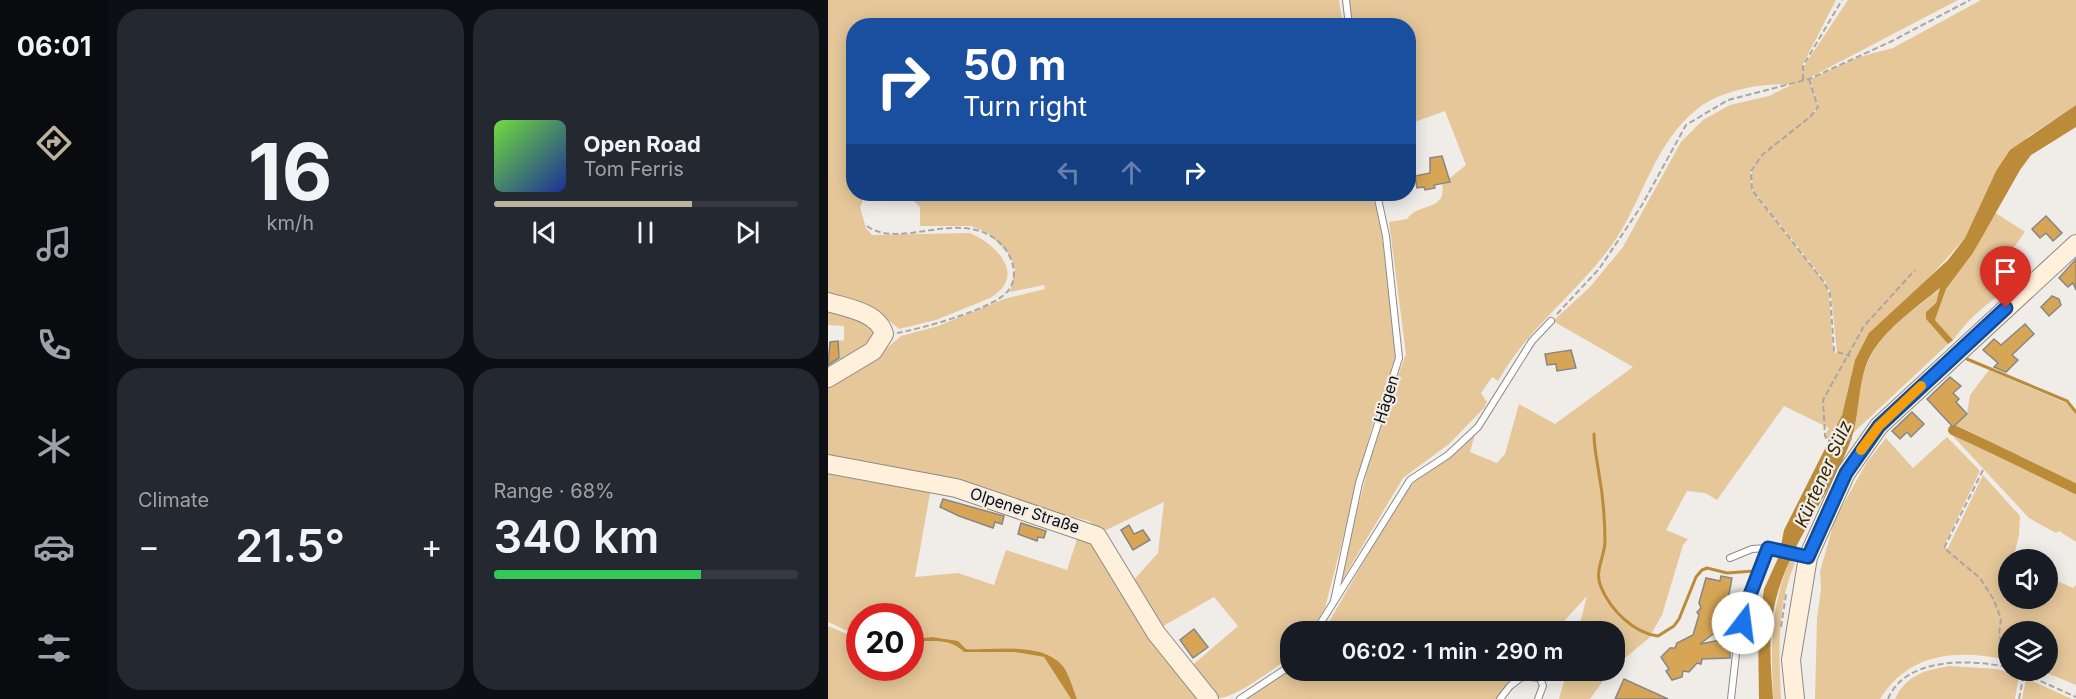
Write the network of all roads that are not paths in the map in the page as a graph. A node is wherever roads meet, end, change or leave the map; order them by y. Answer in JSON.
{"nodes":[{"id":1,"x":1346,"y":0,"type":"edge"},
{"id":2,"x":1349,"y":18,"type":"edge"},
{"id":3,"x":1378,"y":201,"type":"edge"},
{"id":4,"x":2076,"y":244,"type":"edge"},
{"id":5,"x":828,"y":302,"type":"edge"},
{"id":6,"x":1551,"y":321,"type":"road end"},
{"id":7,"x":828,"y":378,"type":"edge"},
{"id":8,"x":828,"y":464,"type":"edge"},
{"id":9,"x":1770,"y":550,"type":"junction"},
{"id":10,"x":1804,"y":556,"type":"junction"},
{"id":11,"x":1730,"y":558,"type":"dead end"},
{"id":12,"x":1334,"y":601,"type":"junction"},
{"id":13,"x":1322,"y":621,"type":"edge"},
{"id":14,"x":1280,"y":673,"type":"edge"},
{"id":15,"x":1209,"y":699,"type":"edge"},
{"id":16,"x":1240,"y":699,"type":"edge"},
{"id":17,"x":1500,"y":699,"type":"edge"},
{"id":18,"x":1538,"y":699,"type":"edge"},
{"id":19,"x":1731,"y":699,"type":"edge"},
{"id":20,"x":1795,"y":699,"type":"edge"}],
"edges":[{"from":1,"to":2,"type":"lane"},
{"from":3,"to":12,"type":"lane","name":"Hägen"},
{"from":4,"to":10,"type":"street"},
{"from":5,"to":7,"type":"street"},
{"from":6,"to":12,"type":"lane","name":"Hägen"},
{"from":8,"to":15,"type":"street","name":"Olpener Straße"},
{"from":9,"to":10,"type":"street"},
{"from":9,"to":11,"type":"lane"},
{"from":9,"to":19,"type":"lane"},
{"from":10,"to":20,"type":"street"},
{"from":12,"to":13,"type":"lane","name":"Hägen"},
{"from":14,"to":16,"type":"lane"},
{"from":17,"to":18,"type":"lane"}]}
